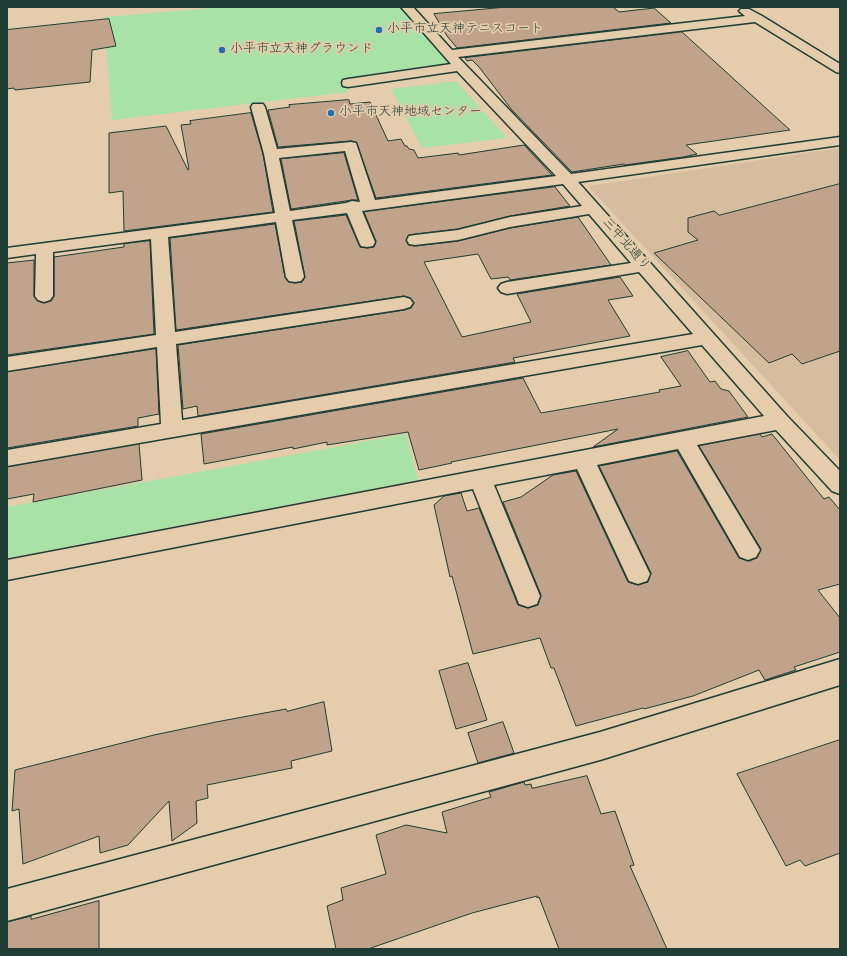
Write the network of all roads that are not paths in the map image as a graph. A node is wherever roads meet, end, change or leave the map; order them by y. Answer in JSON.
{"nodes":[{"id":1,"x":407,"y":7,"type":"edge"},
{"id":2,"x":737,"y":7,"type":"edge"},
{"id":3,"x":758,"y":18,"type":"junction"},
{"id":4,"x":449,"y":54,"type":"junction"},
{"id":5,"x":460,"y":67,"type":"junction"},
{"id":6,"x":839,"y":67,"type":"edge"},
{"id":7,"x":348,"y":83,"type":"dead end"},
{"id":8,"x":258,"y":106,"type":"dead end"},
{"id":9,"x":840,"y":141,"type":"edge"},
{"id":10,"x":270,"y":154,"type":"junction"},
{"id":11,"x":566,"y":179,"type":"junction"},
{"id":12,"x":369,"y":204,"type":"junction"},
{"id":13,"x":352,"y":206,"type":"junction"},
{"id":14,"x":593,"y":209,"type":"junction"},
{"id":15,"x":283,"y":216,"type":"junction"},
{"id":16,"x":159,"y":232,"type":"junction"},
{"id":17,"x":415,"y":240,"type":"dead end"},
{"id":18,"x":367,"y":242,"type":"dead end"},
{"id":19,"x":45,"y":248,"type":"junction"},
{"id":20,"x":7,"y":253,"type":"edge"},
{"id":21,"x":643,"y":266,"type":"junction"},
{"id":22,"x":295,"y":277,"type":"dead end"},
{"id":23,"x":507,"y":288,"type":"dead end"},
{"id":24,"x":44,"y":296,"type":"dead end"},
{"id":25,"x":404,"y":303,"type":"dead end"},
{"id":26,"x":707,"y":338,"type":"junction"},
{"id":27,"x":166,"y":339,"type":"junction"},
{"id":28,"x":7,"y":364,"type":"edge"},
{"id":29,"x":780,"y":421,"type":"junction"},
{"id":30,"x":172,"y":430,"type":"junction"},
{"id":31,"x":683,"y":439,"type":"junction"},
{"id":32,"x":7,"y":458,"type":"edge"},
{"id":33,"x":583,"y":459,"type":"junction"},
{"id":34,"x":480,"y":479,"type":"junction"},
{"id":35,"x":840,"y":485,"type":"edge"},
{"id":36,"x":748,"y":550,"type":"dead end"},
{"id":37,"x":7,"y":570,"type":"edge"},
{"id":38,"x":638,"y":574,"type":"dead end"},
{"id":39,"x":528,"y":596,"type":"dead end"},
{"id":40,"x":840,"y":672,"type":"edge"},
{"id":41,"x":7,"y":905,"type":"edge"}],
"edges":[{"from":1,"to":4,"type":"street","name":"三中北通り"},
{"from":2,"to":3,"type":"street"},
{"from":3,"to":4,"type":"street"},
{"from":3,"to":6,"type":"street"},
{"from":4,"to":5,"type":"street","name":"三中北通り"},
{"from":5,"to":7,"type":"street"},
{"from":5,"to":11,"type":"street","name":"三中北通り"},
{"from":8,"to":10,"type":"street"},
{"from":9,"to":11,"type":"street"},
{"from":10,"to":12,"type":"street"},
{"from":10,"to":15,"type":"street"},
{"from":11,"to":12,"type":"street"},
{"from":11,"to":14,"type":"street","name":"三中北通り"},
{"from":12,"to":13,"type":"street"},
{"from":13,"to":15,"type":"street"},
{"from":13,"to":18,"type":"street"},
{"from":14,"to":17,"type":"street"},
{"from":14,"to":21,"type":"street","name":"三中北通り"},
{"from":15,"to":16,"type":"street"},
{"from":15,"to":22,"type":"street"},
{"from":16,"to":19,"type":"street"},
{"from":16,"to":27,"type":"street"},
{"from":19,"to":20,"type":"street"},
{"from":19,"to":24,"type":"street"},
{"from":21,"to":23,"type":"street"},
{"from":21,"to":26,"type":"street","name":"三中北通り"},
{"from":25,"to":27,"type":"street"},
{"from":26,"to":29,"type":"street","name":"三中北通り"},
{"from":26,"to":30,"type":"street"},
{"from":27,"to":28,"type":"street"},
{"from":27,"to":30,"type":"street"},
{"from":29,"to":31,"type":"street"},
{"from":29,"to":35,"type":"street","name":"三中北通り"},
{"from":30,"to":32,"type":"street"},
{"from":31,"to":33,"type":"street"},
{"from":31,"to":36,"type":"street"},
{"from":33,"to":34,"type":"street"},
{"from":33,"to":38,"type":"street"},
{"from":34,"to":37,"type":"street"},
{"from":34,"to":39,"type":"street"},
{"from":40,"to":41,"type":"street"}]}
